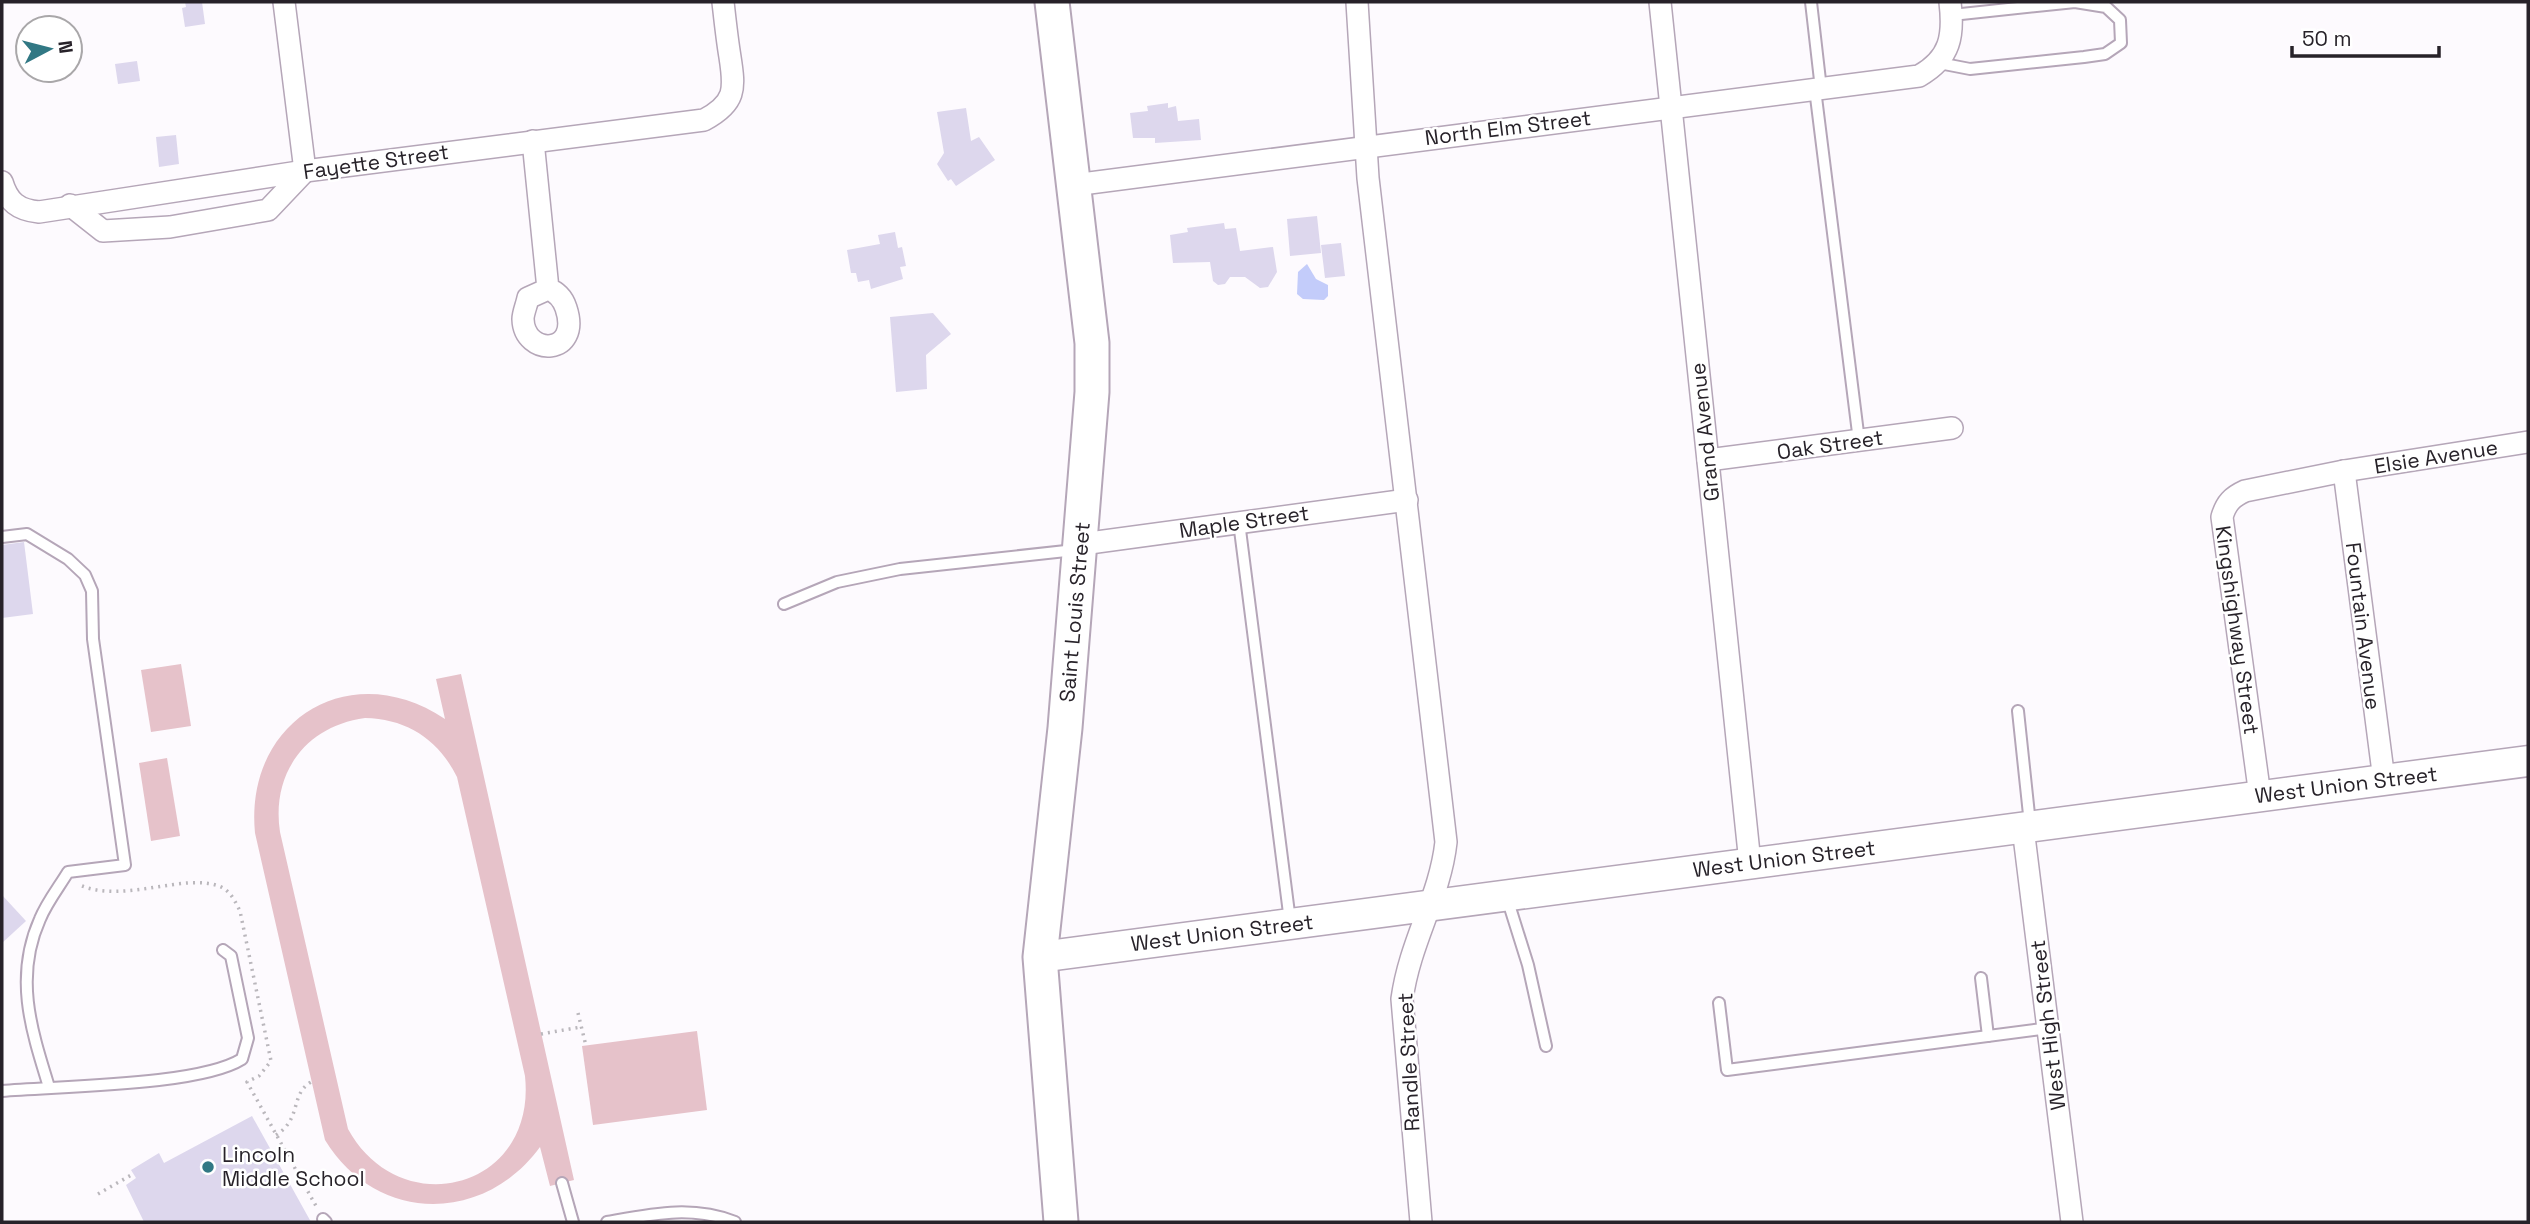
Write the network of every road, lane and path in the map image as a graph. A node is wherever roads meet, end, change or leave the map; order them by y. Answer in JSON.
{"nodes":[{"id":1,"x":284,"y":2,"type":"edge"},
{"id":2,"x":723,"y":2,"type":"edge"},
{"id":3,"x":1052,"y":2,"type":"edge"},
{"id":4,"x":1357,"y":2,"type":"edge"},
{"id":5,"x":1660,"y":2,"type":"edge"},
{"id":6,"x":1811,"y":2,"type":"edge"},
{"id":7,"x":1951,"y":8,"type":"edge"},
{"id":8,"x":1938,"y":63,"type":"junction"},
{"id":9,"x":1818,"y":89,"type":"junction"},
{"id":10,"x":1671,"y":108,"type":"junction"},
{"id":11,"x":533,"y":141,"type":"junction"},
{"id":12,"x":1365,"y":146,"type":"junction"},
{"id":13,"x":305,"y":171,"type":"junction"},
{"id":14,"x":2,"y":182,"type":"edge"},
{"id":15,"x":1074,"y":185,"type":"junction"},
{"id":16,"x":70,"y":205,"type":"junction"},
{"id":17,"x":548,"y":289,"type":"dead end"},
{"id":18,"x":1952,"y":428,"type":"dead end"},
{"id":19,"x":1858,"y":441,"type":"junction"},
{"id":20,"x":2528,"y":442,"type":"edge"},
{"id":21,"x":1708,"y":460,"type":"junction"},
{"id":22,"x":2344,"y":471,"type":"junction"},
{"id":23,"x":1407,"y":500,"type":"junction"},
{"id":24,"x":1239,"y":522,"type":"junction"},
{"id":25,"x":2,"y":537,"type":"edge"},
{"id":26,"x":1082,"y":548,"type":"junction"},
{"id":27,"x":784,"y":604,"type":"dead end"},
{"id":28,"x":2018,"y":711,"type":"dead end"},
{"id":29,"x":2528,"y":761,"type":"edge"},
{"id":30,"x":2384,"y":780,"type":"junction"},
{"id":31,"x":2260,"y":796,"type":"junction"},
{"id":32,"x":2027,"y":827,"type":"junction"},
{"id":33,"x":1750,"y":863,"type":"junction"},
{"id":34,"x":1506,"y":895,"type":"junction"},
{"id":35,"x":1429,"y":906,"type":"junction"},
{"id":36,"x":1290,"y":924,"type":"junction"},
{"id":37,"x":223,"y":950,"type":"dead end"},
{"id":38,"x":1040,"y":957,"type":"junction"},
{"id":39,"x":1981,"y":978,"type":"dead end"},
{"id":40,"x":1719,"y":1003,"type":"dead end"},
{"id":41,"x":578,"y":1013,"type":"dead end"},
{"id":42,"x":581,"y":1027,"type":"junction"},
{"id":43,"x":2049,"y":1028,"type":"junction"},
{"id":44,"x":541,"y":1034,"type":"dead end"},
{"id":45,"x":1988,"y":1035,"type":"junction"},
{"id":46,"x":586,"y":1046,"type":"dead end"},
{"id":47,"x":1546,"y":1046,"type":"dead end"},
{"id":48,"x":311,"y":1082,"type":"dead end"},
{"id":49,"x":49,"y":1087,"type":"junction"},
{"id":50,"x":2,"y":1091,"type":"edge"},
{"id":51,"x":276,"y":1135,"type":"dead end"},
{"id":52,"x":133,"y":1174,"type":"dead end"},
{"id":53,"x":562,"y":1183,"type":"dead end"},
{"id":54,"x":98,"y":1194,"type":"dead end"},
{"id":55,"x":573,"y":1222,"type":"edge"},
{"id":56,"x":607,"y":1222,"type":"edge"},
{"id":57,"x":735,"y":1222,"type":"edge"},
{"id":58,"x":1061,"y":1222,"type":"edge"},
{"id":59,"x":1421,"y":1222,"type":"edge"},
{"id":60,"x":2072,"y":1222,"type":"edge"}],
"edges":[{"from":1,"to":13,"type":"street"},
{"from":2,"to":11,"type":"street","name":"Fayette Street"},
{"from":3,"to":15,"type":"main road","name":"Saint Louis Street"},
{"from":4,"to":12,"type":"street","name":"Randle Street"},
{"from":5,"to":10,"type":"street","name":"Grand Avenue"},
{"from":6,"to":9,"type":"lane"},
{"from":7,"to":8,"type":"street"},
{"from":7,"to":8,"type":"lane"},
{"from":8,"to":9,"type":"street","name":"North Elm Street"},
{"from":9,"to":10,"type":"street","name":"North Elm Street"},
{"from":9,"to":19,"type":"lane"},
{"from":10,"to":12,"type":"street","name":"North Elm Street"},
{"from":10,"to":21,"type":"street","name":"Grand Avenue"},
{"from":11,"to":13,"type":"street","name":"Fayette Street"},
{"from":11,"to":17,"type":"street"},
{"from":12,"to":15,"type":"street","name":"North Elm Street"},
{"from":12,"to":23,"type":"street","name":"Randle Street"},
{"from":13,"to":16,"type":"street","name":"Fayette Street"},
{"from":13,"to":16,"type":"street"},
{"from":14,"to":16,"type":"street","name":"Fayette Street"},
{"from":15,"to":26,"type":"main road","name":"Saint Louis Street"},
{"from":18,"to":19,"type":"street","name":"Oak Street"},
{"from":19,"to":21,"type":"street","name":"Oak Street"},
{"from":20,"to":22,"type":"street","name":"Elsie Avenue"},
{"from":21,"to":33,"type":"street","name":"Grand Avenue"},
{"from":22,"to":30,"type":"street","name":"Fountain Avenue"},
{"from":22,"to":31,"type":"street","name":"Kingshighway Street"},
{"from":23,"to":24,"type":"street","name":"Maple Street"},
{"from":23,"to":35,"type":"street","name":"Randle Street"},
{"from":24,"to":26,"type":"street","name":"Maple Street"},
{"from":24,"to":36,"type":"lane"},
{"from":25,"to":49,"type":"lane"},
{"from":26,"to":27,"type":"lane"},
{"from":26,"to":38,"type":"main road","name":"Saint Louis Street"},
{"from":28,"to":32,"type":"lane"},
{"from":29,"to":30,"type":"street","name":"West Union Street"},
{"from":30,"to":31,"type":"street","name":"West Union Street"},
{"from":31,"to":32,"type":"street","name":"West Union Street"},
{"from":32,"to":33,"type":"street","name":"West Union Street"},
{"from":32,"to":43,"type":"street","name":"West High Street"},
{"from":33,"to":34,"type":"street","name":"West Union Street"},
{"from":34,"to":35,"type":"street","name":"West Union Street"},
{"from":34,"to":47,"type":"lane"},
{"from":35,"to":36,"type":"street","name":"West Union Street"},
{"from":35,"to":59,"type":"street","name":"Randle Street"},
{"from":36,"to":38,"type":"street","name":"West Union Street"},
{"from":37,"to":49,"type":"lane"},
{"from":38,"to":58,"type":"main road","name":"Saint Louis Street"},
{"from":39,"to":45,"type":"lane"},
{"from":40,"to":45,"type":"lane"},
{"from":41,"to":42,"type":"path"},
{"from":42,"to":44,"type":"path"},
{"from":42,"to":46,"type":"path"},
{"from":43,"to":45,"type":"lane"},
{"from":43,"to":60,"type":"street","name":"West High Street"},
{"from":48,"to":51,"type":"path"},
{"from":49,"to":50,"type":"lane"},
{"from":52,"to":54,"type":"path"},
{"from":53,"to":55,"type":"lane"},
{"from":56,"to":57,"type":"lane"}]}
